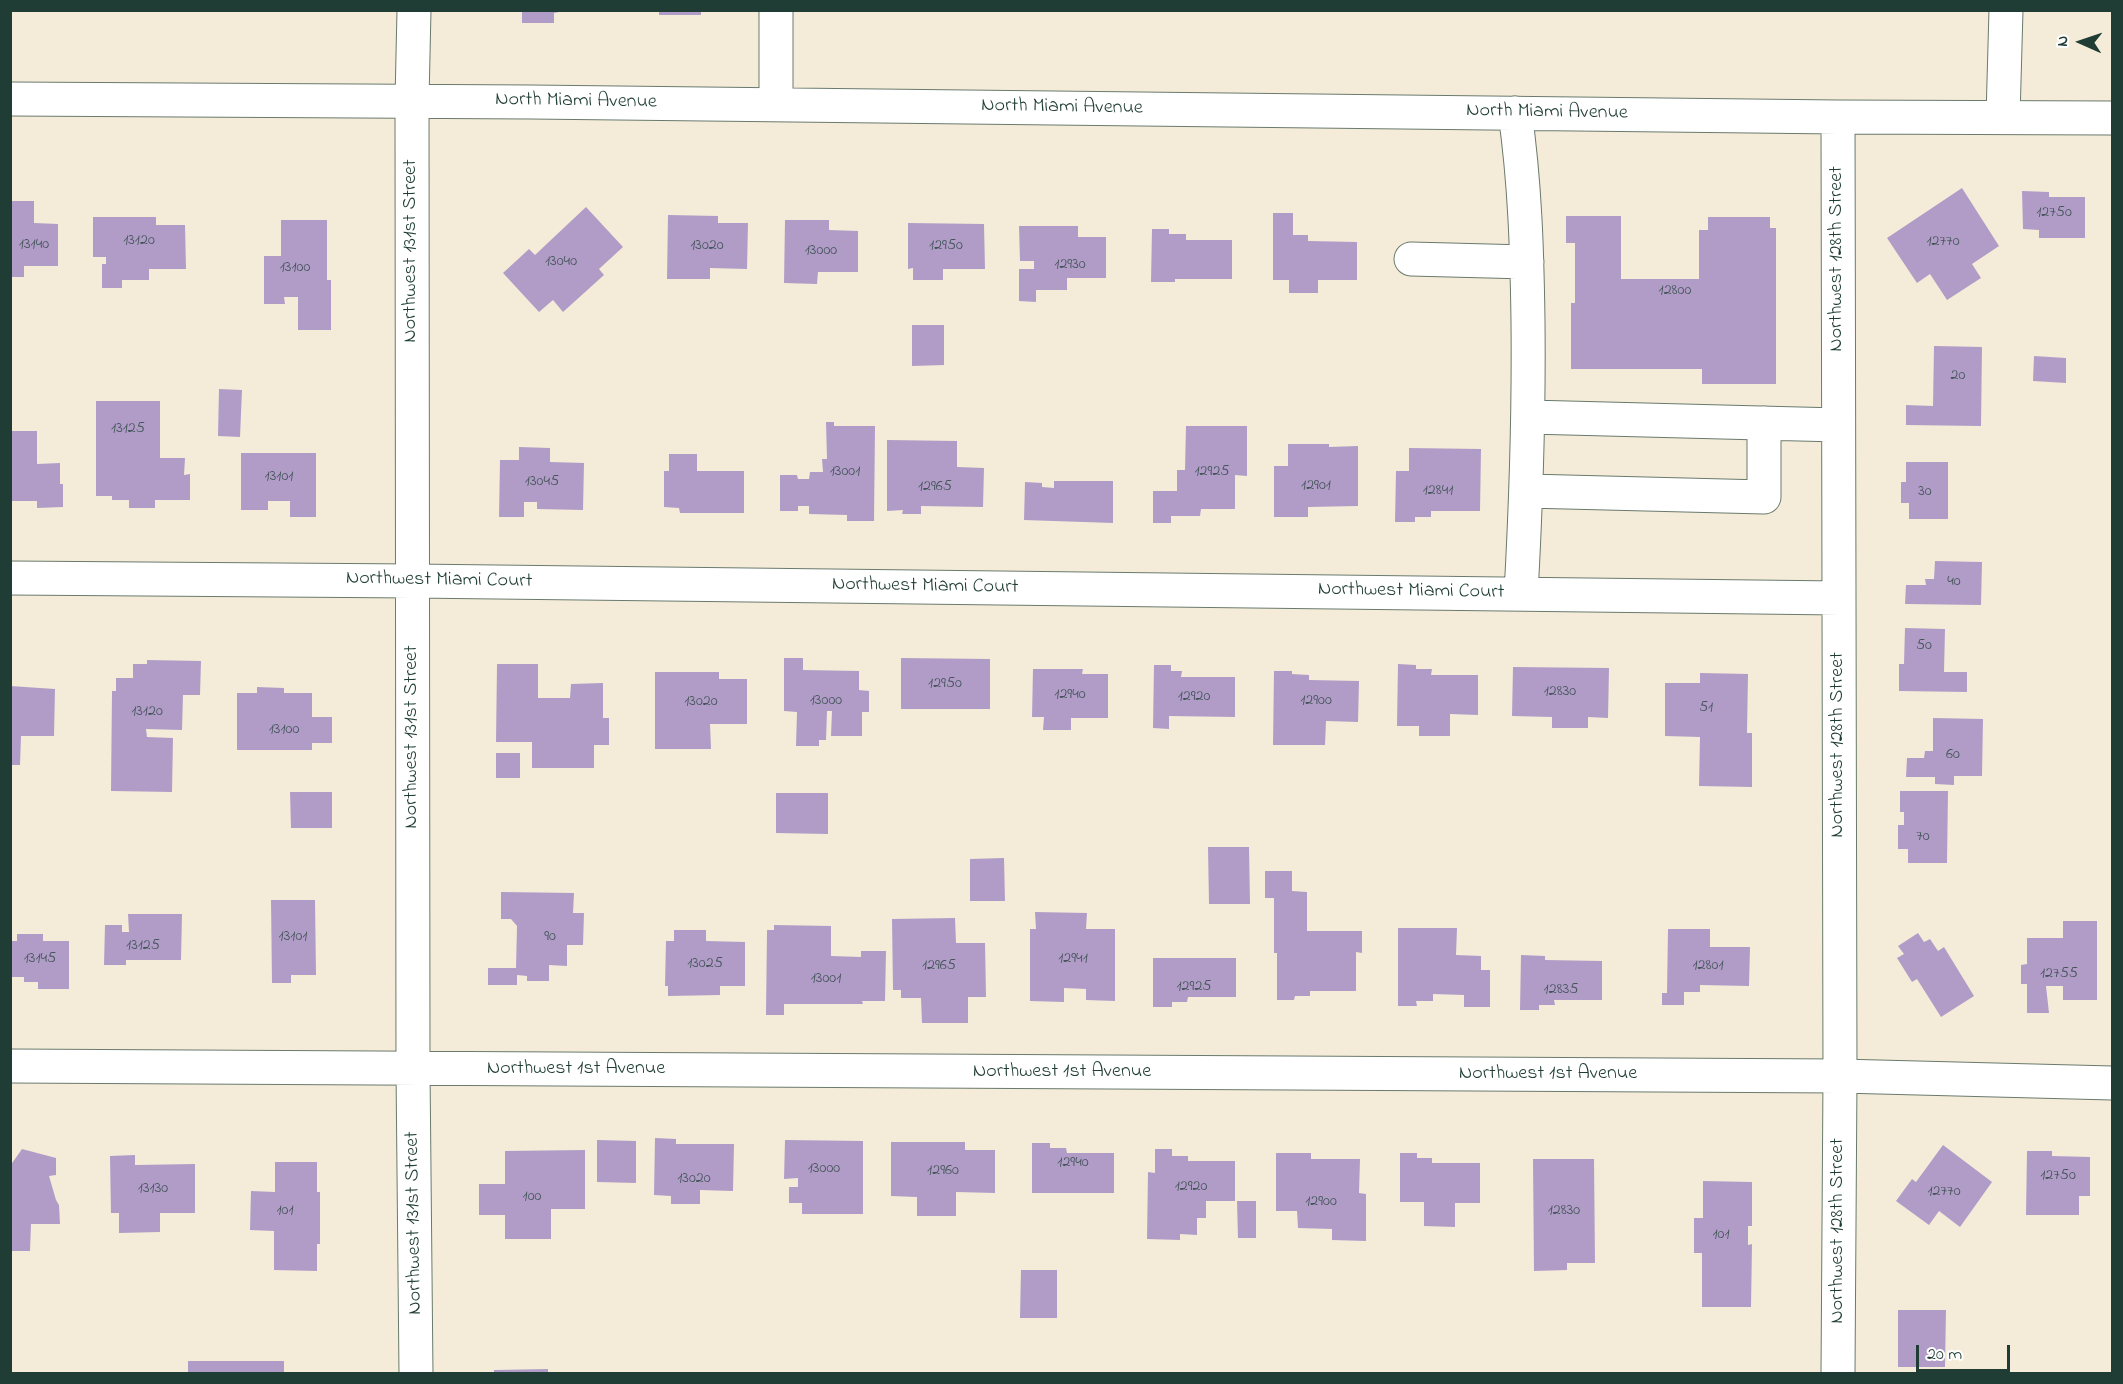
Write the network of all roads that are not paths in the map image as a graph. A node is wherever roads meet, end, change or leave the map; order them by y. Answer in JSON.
{"nodes":[{"id":1,"x":414,"y":10,"type":"edge"},
{"id":2,"x":776,"y":10,"type":"edge"},
{"id":3,"x":2006,"y":10,"type":"edge"},
{"id":4,"x":10,"y":99,"type":"edge"},
{"id":5,"x":412,"y":100,"type":"junction"},
{"id":6,"x":776,"y":104,"type":"junction"},
{"id":7,"x":1515,"y":113,"type":"junction"},
{"id":8,"x":1838,"y":117,"type":"junction"},
{"id":9,"x":2003,"y":117,"type":"junction"},
{"id":10,"x":2112,"y":118,"type":"edge"},
{"id":11,"x":1411,"y":259,"type":"dead end"},
{"id":12,"x":1527,"y":262,"type":"junction"},
{"id":13,"x":1529,"y":417,"type":"junction"},
{"id":14,"x":1764,"y":423,"type":"junction"},
{"id":15,"x":1839,"y":425,"type":"junction"},
{"id":16,"x":1527,"y":491,"type":"junction"},
{"id":17,"x":10,"y":578,"type":"edge"},
{"id":18,"x":413,"y":581,"type":"junction"},
{"id":19,"x":1521,"y":594,"type":"junction"},
{"id":20,"x":1839,"y":598,"type":"junction"},
{"id":21,"x":10,"y":1066,"type":"edge"},
{"id":22,"x":413,"y":1070,"type":"junction"},
{"id":23,"x":1840,"y":1076,"type":"junction"},
{"id":24,"x":2112,"y":1083,"type":"edge"},
{"id":25,"x":416,"y":1374,"type":"edge"},
{"id":26,"x":1838,"y":1374,"type":"edge"}],
"edges":[{"from":1,"to":5,"type":"street","name":"Northwest 131st Street"},
{"from":2,"to":6,"type":"street"},
{"from":3,"to":9,"type":"street"},
{"from":4,"to":5,"type":"street","name":"North Miami Avenue"},
{"from":5,"to":6,"type":"street","name":"North Miami Avenue"},
{"from":5,"to":18,"type":"street","name":"Northwest 131st Street"},
{"from":6,"to":7,"type":"street","name":"North Miami Avenue"},
{"from":7,"to":8,"type":"street","name":"North Miami Avenue"},
{"from":7,"to":12,"type":"street"},
{"from":8,"to":9,"type":"street","name":"North Miami Avenue"},
{"from":8,"to":15,"type":"street","name":"Northwest 128th Street"},
{"from":9,"to":10,"type":"street","name":"North Miami Avenue"},
{"from":11,"to":12,"type":"street"},
{"from":12,"to":13,"type":"street"},
{"from":13,"to":14,"type":"street"},
{"from":13,"to":16,"type":"street"},
{"from":14,"to":15,"type":"street"},
{"from":14,"to":16,"type":"street"},
{"from":15,"to":20,"type":"street","name":"Northwest 128th Street"},
{"from":16,"to":19,"type":"street"},
{"from":17,"to":18,"type":"street","name":"Northwest Miami Court"},
{"from":18,"to":19,"type":"street","name":"Northwest Miami Court"},
{"from":18,"to":22,"type":"street","name":"Northwest 131st Street"},
{"from":19,"to":20,"type":"street","name":"Northwest Miami Court"},
{"from":20,"to":23,"type":"street","name":"Northwest 128th Street"},
{"from":21,"to":22,"type":"street","name":"Northwest 1st Avenue"},
{"from":22,"to":23,"type":"street","name":"Northwest 1st Avenue"},
{"from":22,"to":25,"type":"street","name":"Northwest 131st Street"},
{"from":23,"to":24,"type":"street","name":"Northwest 1st Avenue"},
{"from":23,"to":26,"type":"street","name":"Northwest 128th Street"}]}
